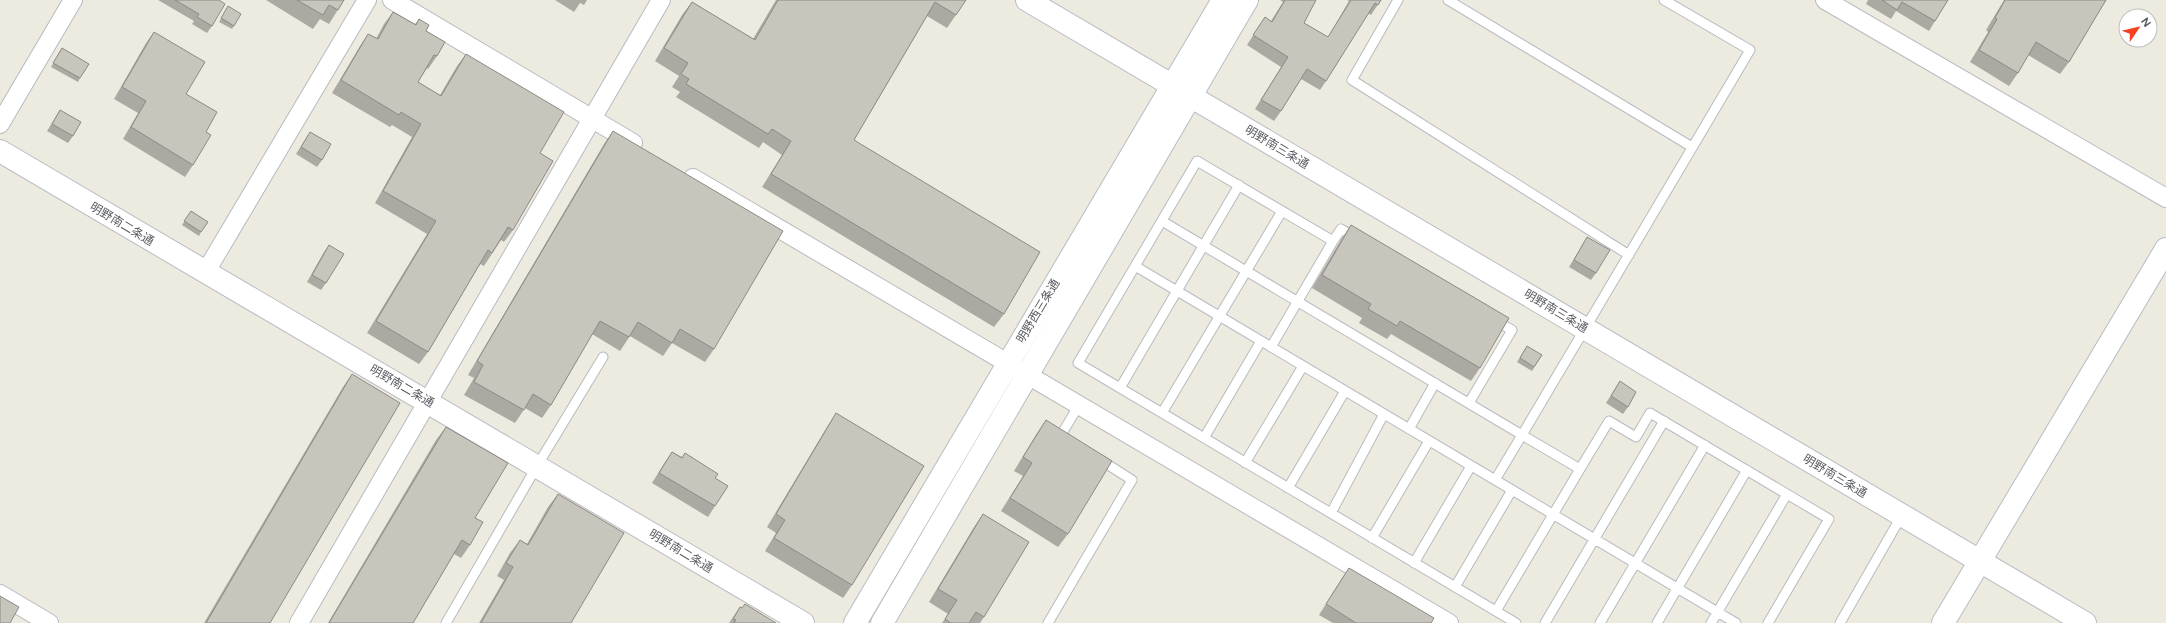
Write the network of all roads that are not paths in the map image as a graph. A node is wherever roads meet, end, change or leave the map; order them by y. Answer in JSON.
{"nodes":[{"id":1,"x":73,"y":0,"type":"edge"},
{"id":2,"x":367,"y":0,"type":"edge"},
{"id":3,"x":392,"y":0,"type":"edge"},
{"id":4,"x":662,"y":0,"type":"edge"},
{"id":5,"x":1223,"y":0,"type":"edge"},
{"id":6,"x":1248,"y":0,"type":"edge"},
{"id":7,"x":1398,"y":0,"type":"edge"},
{"id":8,"x":1448,"y":0,"type":"edge"},
{"id":9,"x":1664,"y":0,"type":"edge"},
{"id":10,"x":1825,"y":0,"type":"edge"},
{"id":11,"x":1031,"y":1,"type":"edge"},
{"id":12,"x":1182,"y":91,"type":"junction"},
{"id":13,"x":592,"y":119,"type":"junction"},
{"id":14,"x":0,"y":124,"type":"edge"},
{"id":15,"x":1692,"y":147,"type":"junction"},
{"id":16,"x":0,"y":151,"type":"edge"},
{"id":17,"x":646,"y":151,"type":"edge"},
{"id":18,"x":681,"y":171,"type":"edge"},
{"id":19,"x":1239,"y":186,"type":"junction"},
{"id":20,"x":2166,"y":198,"type":"edge"},
{"id":21,"x":1282,"y":210,"type":"junction"},
{"id":22,"x":1162,"y":221,"type":"junction"},
{"id":23,"x":1333,"y":241,"type":"junction"},
{"id":24,"x":1361,"y":241,"type":"edge"},
{"id":25,"x":1204,"y":246,"type":"junction"},
{"id":26,"x":2166,"y":249,"type":"edge"},
{"id":27,"x":1629,"y":255,"type":"junction"},
{"id":28,"x":1135,"y":266,"type":"junction"},
{"id":29,"x":1246,"y":271,"type":"junction"},
{"id":30,"x":205,"y":273,"type":"junction"},
{"id":31,"x":1177,"y":291,"type":"junction"},
{"id":32,"x":1298,"y":302,"type":"junction"},
{"id":33,"x":1484,"y":314,"type":"edge"},
{"id":34,"x":1219,"y":316,"type":"junction"},
{"id":35,"x":1585,"y":328,"type":"junction"},
{"id":36,"x":1261,"y":342,"type":"junction"},
{"id":37,"x":1271,"y":347,"type":"junction"},
{"id":38,"x":603,"y":357,"type":"dead end"},
{"id":39,"x":1008,"y":363,"type":"junction"},
{"id":40,"x":1302,"y":366,"type":"junction"},
{"id":41,"x":1028,"y":374,"type":"junction"},
{"id":42,"x":1435,"y":383,"type":"junction"},
{"id":43,"x":1120,"y":388,"type":"junction"},
{"id":44,"x":1345,"y":391,"type":"junction"},
{"id":45,"x":428,"y":401,"type":"junction"},
{"id":46,"x":1469,"y":403,"type":"junction"},
{"id":47,"x":1079,"y":405,"type":"junction"},
{"id":48,"x":1162,"y":413,"type":"junction"},
{"id":49,"x":1384,"y":414,"type":"junction"},
{"id":50,"x":1664,"y":421,"type":"junction"},
{"id":51,"x":1409,"y":429,"type":"junction"},
{"id":52,"x":1522,"y":434,"type":"junction"},
{"id":53,"x":1204,"y":438,"type":"junction"},
{"id":54,"x":1429,"y":441,"type":"junction"},
{"id":55,"x":1074,"y":443,"type":"edge"},
{"id":56,"x":1705,"y":445,"type":"junction"},
{"id":57,"x":1093,"y":455,"type":"edge"},
{"id":58,"x":1245,"y":463,"type":"junction"},
{"id":59,"x":537,"y":466,"type":"junction"},
{"id":60,"x":1471,"y":466,"type":"junction"},
{"id":61,"x":1580,"y":469,"type":"junction"},
{"id":62,"x":1746,"y":470,"type":"junction"},
{"id":63,"x":1495,"y":480,"type":"junction"},
{"id":64,"x":1288,"y":488,"type":"junction"},
{"id":65,"x":1512,"y":490,"type":"junction"},
{"id":66,"x":1787,"y":494,"type":"junction"},
{"id":67,"x":1331,"y":513,"type":"junction"},
{"id":68,"x":1554,"y":515,"type":"junction"},
{"id":69,"x":1902,"y":516,"type":"junction"},
{"id":70,"x":1372,"y":538,"type":"junction"},
{"id":71,"x":1595,"y":539,"type":"junction"},
{"id":72,"x":1978,"y":560,"type":"junction"},
{"id":73,"x":1414,"y":562,"type":"junction"},
{"id":74,"x":1635,"y":563,"type":"junction"},
{"id":75,"x":1455,"y":587,"type":"junction"},
{"id":76,"x":1677,"y":588,"type":"junction"},
{"id":77,"x":0,"y":594,"type":"edge"},
{"id":78,"x":1496,"y":611,"type":"junction"},
{"id":79,"x":1718,"y":612,"type":"junction"},
{"id":80,"x":49,"y":623,"type":"edge"},
{"id":81,"x":298,"y":623,"type":"edge"},
{"id":82,"x":446,"y":623,"type":"edge"},
{"id":83,"x":804,"y":623,"type":"edge"},
{"id":84,"x":855,"y":623,"type":"edge"},
{"id":85,"x":882,"y":623,"type":"edge"},
{"id":86,"x":1048,"y":623,"type":"edge"},
{"id":87,"x":1449,"y":623,"type":"edge"},
{"id":88,"x":1516,"y":623,"type":"edge"},
{"id":89,"x":1545,"y":623,"type":"edge"},
{"id":90,"x":1600,"y":623,"type":"edge"},
{"id":91,"x":1656,"y":623,"type":"edge"},
{"id":92,"x":1711,"y":623,"type":"edge"},
{"id":93,"x":1736,"y":623,"type":"edge"},
{"id":94,"x":1768,"y":623,"type":"edge"},
{"id":95,"x":1840,"y":623,"type":"edge"},
{"id":96,"x":1942,"y":623,"type":"edge"},
{"id":97,"x":2085,"y":623,"type":"edge"}],
"edges":[{"from":1,"to":14,"type":"street"},
{"from":2,"to":30,"type":"street"},
{"from":3,"to":13,"type":"street"},
{"from":4,"to":13,"type":"street"},
{"from":5,"to":12,"type":"street","name":"明野西三条通"},
{"from":6,"to":12,"type":"street","name":"明野西三条通"},
{"from":7,"to":27,"type":"lane"},
{"from":8,"to":15,"type":"lane"},
{"from":9,"to":15,"type":"lane"},
{"from":10,"to":20,"type":"street"},
{"from":11,"to":12,"type":"street","name":"明野南三条通"},
{"from":12,"to":35,"type":"street","name":"明野南三条通"},
{"from":12,"to":39,"type":"street","name":"明野西三条通"},
{"from":12,"to":41,"type":"street","name":"明野西三条通"},
{"from":13,"to":17,"type":"street"},
{"from":13,"to":45,"type":"street"},
{"from":15,"to":27,"type":"lane"},
{"from":16,"to":30,"type":"street","name":"明野南二条通"},
{"from":18,"to":39,"type":"street"},
{"from":19,"to":21,"type":"lane"},
{"from":19,"to":22,"type":"lane"},
{"from":19,"to":25,"type":"lane"},
{"from":21,"to":23,"type":"lane"},
{"from":21,"to":29,"type":"lane"},
{"from":22,"to":25,"type":"lane"},
{"from":22,"to":28,"type":"lane"},
{"from":23,"to":24,"type":"lane"},
{"from":23,"to":32,"type":"lane"},
{"from":25,"to":29,"type":"lane"},
{"from":25,"to":31,"type":"lane"},
{"from":26,"to":72,"type":"street"},
{"from":27,"to":35,"type":"lane"},
{"from":28,"to":31,"type":"lane"},
{"from":28,"to":43,"type":"lane"},
{"from":29,"to":32,"type":"lane"},
{"from":29,"to":34,"type":"lane"},
{"from":30,"to":45,"type":"street","name":"明野南二条通"},
{"from":31,"to":34,"type":"lane"},
{"from":31,"to":43,"type":"lane"},
{"from":32,"to":37,"type":"lane"},
{"from":32,"to":42,"type":"lane"},
{"from":33,"to":46,"type":"lane"},
{"from":34,"to":36,"type":"lane"},
{"from":34,"to":48,"type":"lane"},
{"from":35,"to":52,"type":"lane"},
{"from":35,"to":69,"type":"street","name":"明野南三条通"},
{"from":36,"to":37,"type":"lane"},
{"from":36,"to":53,"type":"lane"},
{"from":37,"to":40,"type":"lane"},
{"from":38,"to":59,"type":"lane"},
{"from":39,"to":41,"type":"street"},
{"from":39,"to":84,"type":"street","name":"明野西三条通"},
{"from":40,"to":44,"type":"lane"},
{"from":40,"to":58,"type":"lane"},
{"from":41,"to":47,"type":"street"},
{"from":41,"to":85,"type":"street","name":"明野西三条通"},
{"from":42,"to":46,"type":"lane"},
{"from":42,"to":51,"type":"lane"},
{"from":43,"to":48,"type":"lane"},
{"from":44,"to":49,"type":"lane"},
{"from":44,"to":64,"type":"lane"},
{"from":45,"to":59,"type":"street","name":"明野南二条通"},
{"from":45,"to":81,"type":"street"},
{"from":46,"to":52,"type":"lane"},
{"from":47,"to":55,"type":"lane"},
{"from":47,"to":87,"type":"street"},
{"from":48,"to":53,"type":"lane"},
{"from":49,"to":51,"type":"lane"},
{"from":49,"to":67,"type":"lane"},
{"from":50,"to":56,"type":"lane"},
{"from":50,"to":61,"type":"lane"},
{"from":50,"to":71,"type":"lane"},
{"from":51,"to":54,"type":"lane"},
{"from":52,"to":61,"type":"lane"},
{"from":52,"to":63,"type":"lane"},
{"from":53,"to":58,"type":"lane"},
{"from":54,"to":60,"type":"lane"},
{"from":54,"to":70,"type":"lane"},
{"from":56,"to":62,"type":"lane"},
{"from":56,"to":74,"type":"lane"},
{"from":57,"to":86,"type":"lane"},
{"from":58,"to":64,"type":"lane"},
{"from":59,"to":82,"type":"lane"},
{"from":59,"to":83,"type":"street","name":"明野南二条通"},
{"from":60,"to":63,"type":"lane"},
{"from":60,"to":73,"type":"lane"},
{"from":61,"to":68,"type":"lane"},
{"from":62,"to":66,"type":"lane"},
{"from":62,"to":76,"type":"lane"},
{"from":63,"to":65,"type":"lane"},
{"from":64,"to":67,"type":"lane"},
{"from":65,"to":68,"type":"lane"},
{"from":65,"to":75,"type":"lane"},
{"from":66,"to":79,"type":"lane"},
{"from":66,"to":94,"type":"lane"},
{"from":67,"to":70,"type":"lane"},
{"from":68,"to":71,"type":"lane"},
{"from":68,"to":78,"type":"lane"},
{"from":69,"to":72,"type":"street","name":"明野南三条通"},
{"from":69,"to":95,"type":"lane"},
{"from":70,"to":73,"type":"lane"},
{"from":71,"to":74,"type":"lane"},
{"from":71,"to":89,"type":"lane"},
{"from":72,"to":96,"type":"street"},
{"from":72,"to":97,"type":"street","name":"明野南三条通"},
{"from":73,"to":75,"type":"lane"},
{"from":74,"to":76,"type":"lane"},
{"from":74,"to":90,"type":"lane"},
{"from":75,"to":78,"type":"lane"},
{"from":76,"to":79,"type":"lane"},
{"from":76,"to":91,"type":"lane"},
{"from":77,"to":80,"type":"street"},
{"from":78,"to":88,"type":"lane"},
{"from":79,"to":92,"type":"lane"},
{"from":79,"to":93,"type":"lane"}]}
